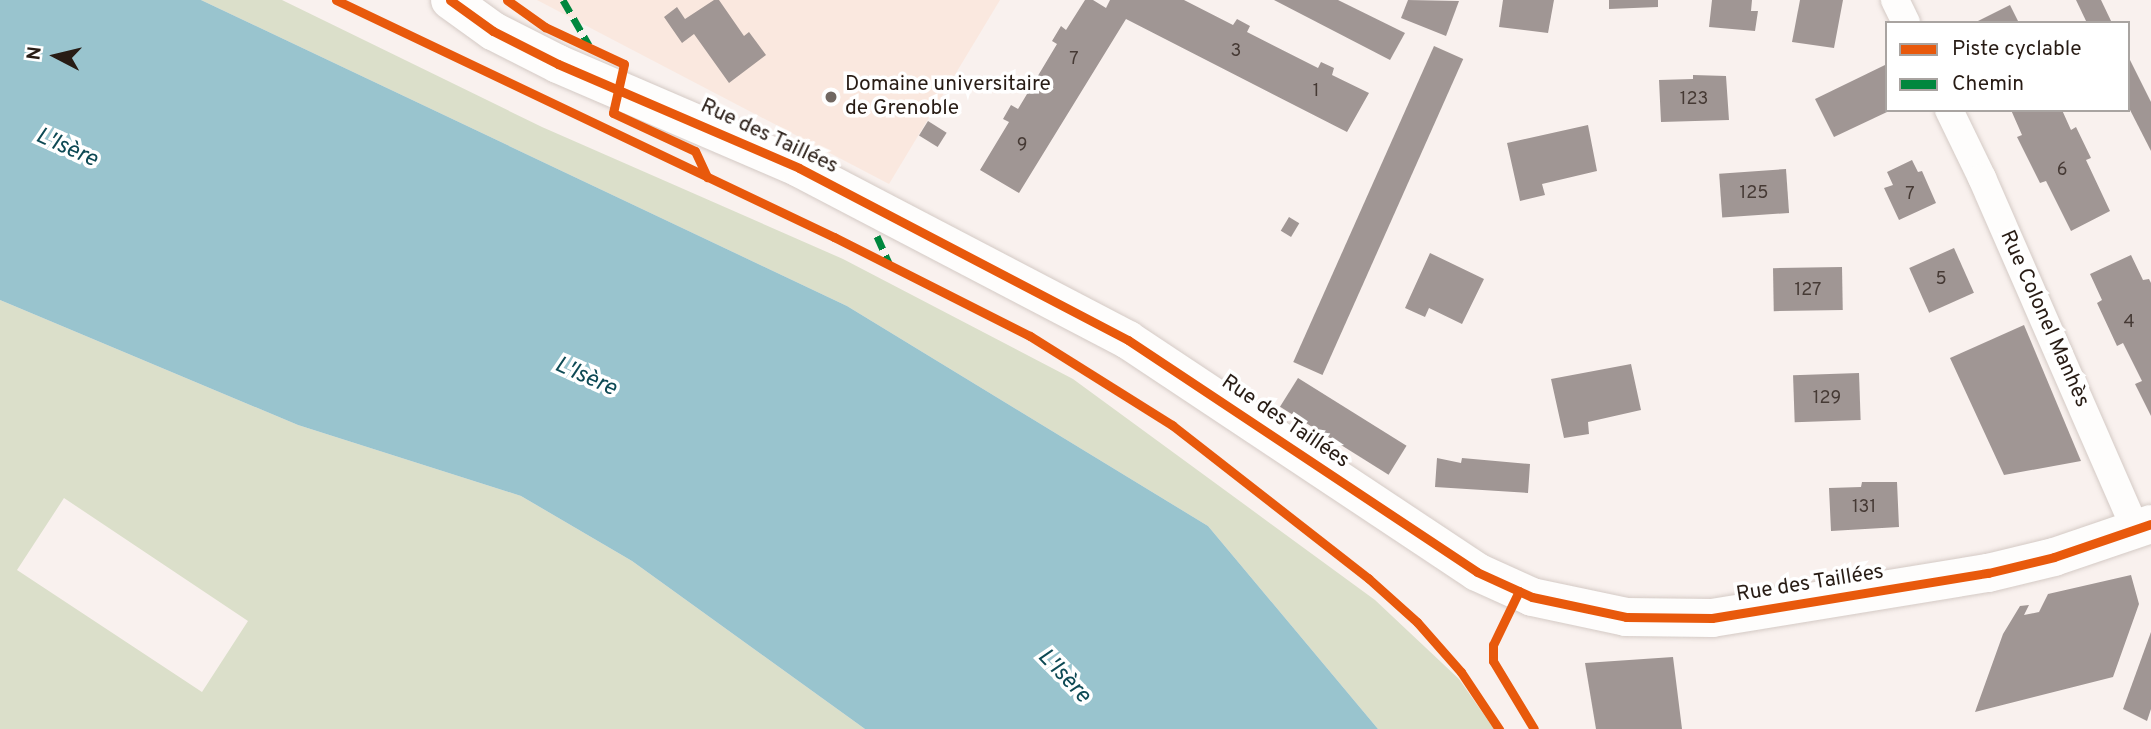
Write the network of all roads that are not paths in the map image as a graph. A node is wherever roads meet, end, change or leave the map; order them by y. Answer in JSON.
{"nodes":[{"id":1,"x":450,"y":0,"type":"edge"},
{"id":2,"x":1895,"y":0,"type":"edge"},
{"id":3,"x":1905,"y":21,"type":"edge"},
{"id":4,"x":1949,"y":112,"type":"edge"},
{"id":5,"x":2143,"y":527,"type":"edge"}],
"edges":[{"from":1,"to":5,"type":"street","name":"Rue des Taillées"},
{"from":2,"to":3,"type":"street"},
{"from":4,"to":5,"type":"street","name":"Rue Colonel Manhès"}]}
